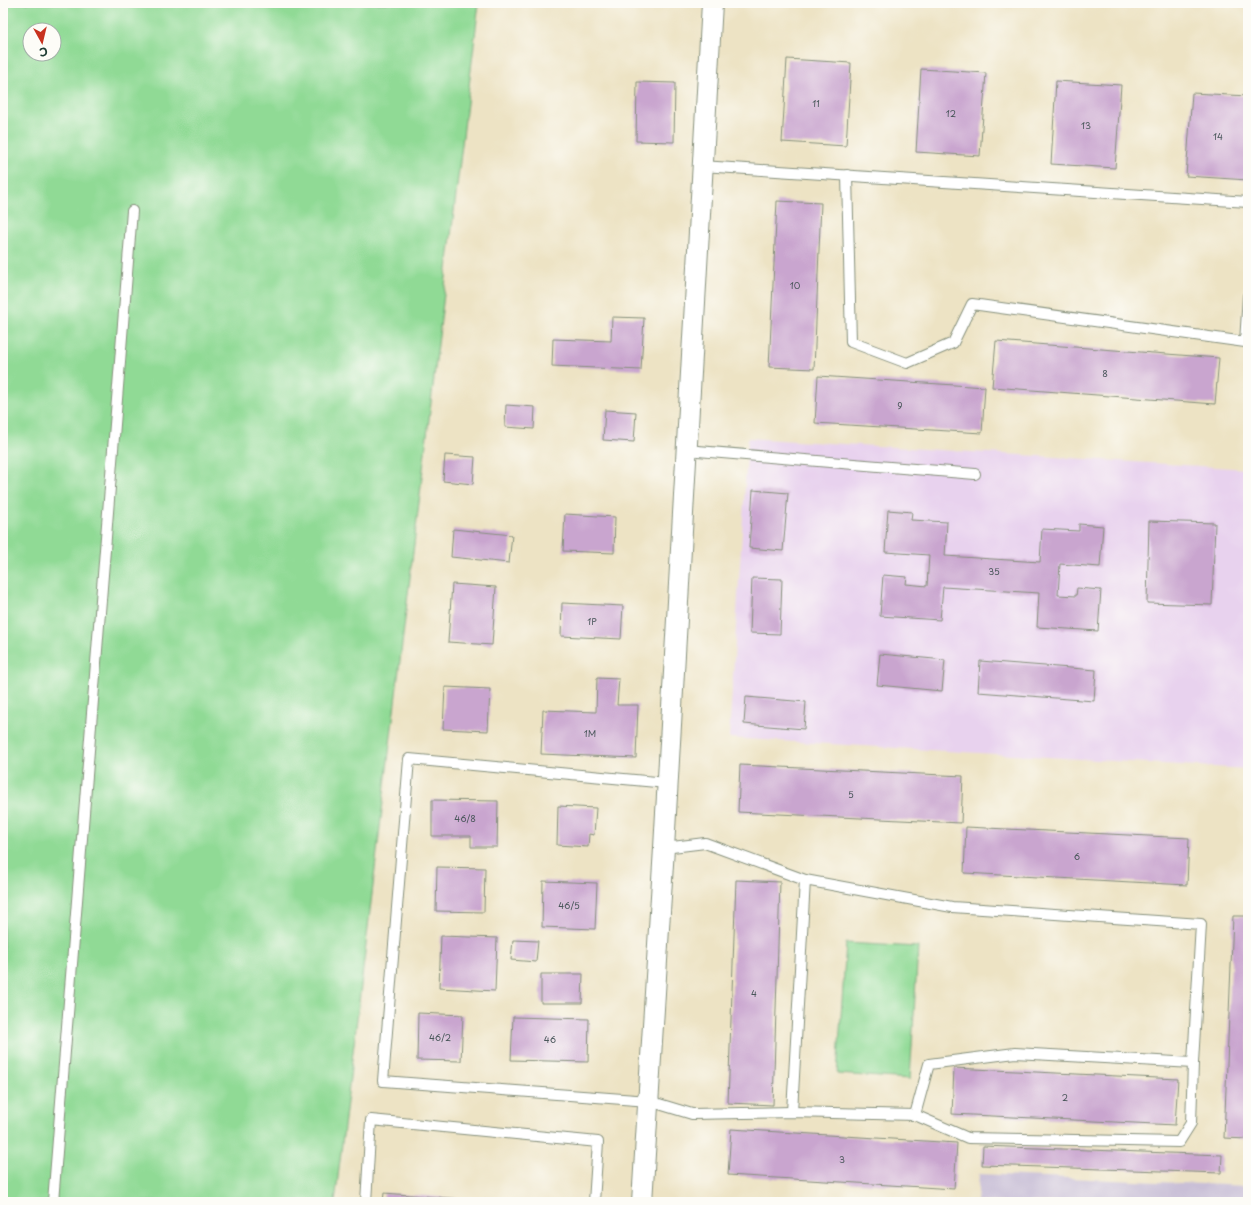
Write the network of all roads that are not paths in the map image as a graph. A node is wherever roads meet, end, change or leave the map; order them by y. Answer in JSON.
{"nodes":[{"id":1,"x":712,"y":3,"type":"edge"},
{"id":2,"x":702,"y":166,"type":"junction"},
{"id":3,"x":847,"y":175,"type":"junction"},
{"id":4,"x":1248,"y":202,"type":"edge"},
{"id":5,"x":132,"y":211,"type":"dead end"},
{"id":6,"x":1248,"y":296,"type":"edge"},
{"id":7,"x":686,"y":450,"type":"junction"},
{"id":8,"x":975,"y":474,"type":"dead end"},
{"id":9,"x":667,"y":782,"type":"junction"},
{"id":10,"x":664,"y":848,"type":"junction"},
{"id":11,"x":805,"y":880,"type":"junction"},
{"id":12,"x":1193,"y":1063,"type":"junction"},
{"id":13,"x":648,"y":1101,"type":"junction"},
{"id":14,"x":792,"y":1112,"type":"junction"},
{"id":15,"x":915,"y":1115,"type":"junction"},
{"id":16,"x":53,"y":1202,"type":"edge"},
{"id":17,"x":366,"y":1202,"type":"edge"},
{"id":18,"x":594,"y":1202,"type":"edge"},
{"id":19,"x":642,"y":1202,"type":"edge"}],
"edges":[{"from":1,"to":2,"type":"street"},
{"from":2,"to":3,"type":"lane"},
{"from":2,"to":7,"type":"street"},
{"from":3,"to":4,"type":"lane"},
{"from":3,"to":6,"type":"lane"},
{"from":5,"to":16,"type":"lane"},
{"from":7,"to":8,"type":"lane"},
{"from":7,"to":9,"type":"street"},
{"from":9,"to":10,"type":"street"},
{"from":9,"to":13,"type":"lane"},
{"from":10,"to":11,"type":"lane"},
{"from":10,"to":13,"type":"street"},
{"from":11,"to":12,"type":"lane"},
{"from":11,"to":14,"type":"lane"},
{"from":12,"to":15,"type":"lane"},
{"from":12,"to":15,"type":"lane"},
{"from":13,"to":14,"type":"lane"},
{"from":13,"to":19,"type":"street"},
{"from":14,"to":15,"type":"lane"},
{"from":17,"to":18,"type":"lane"}]}
